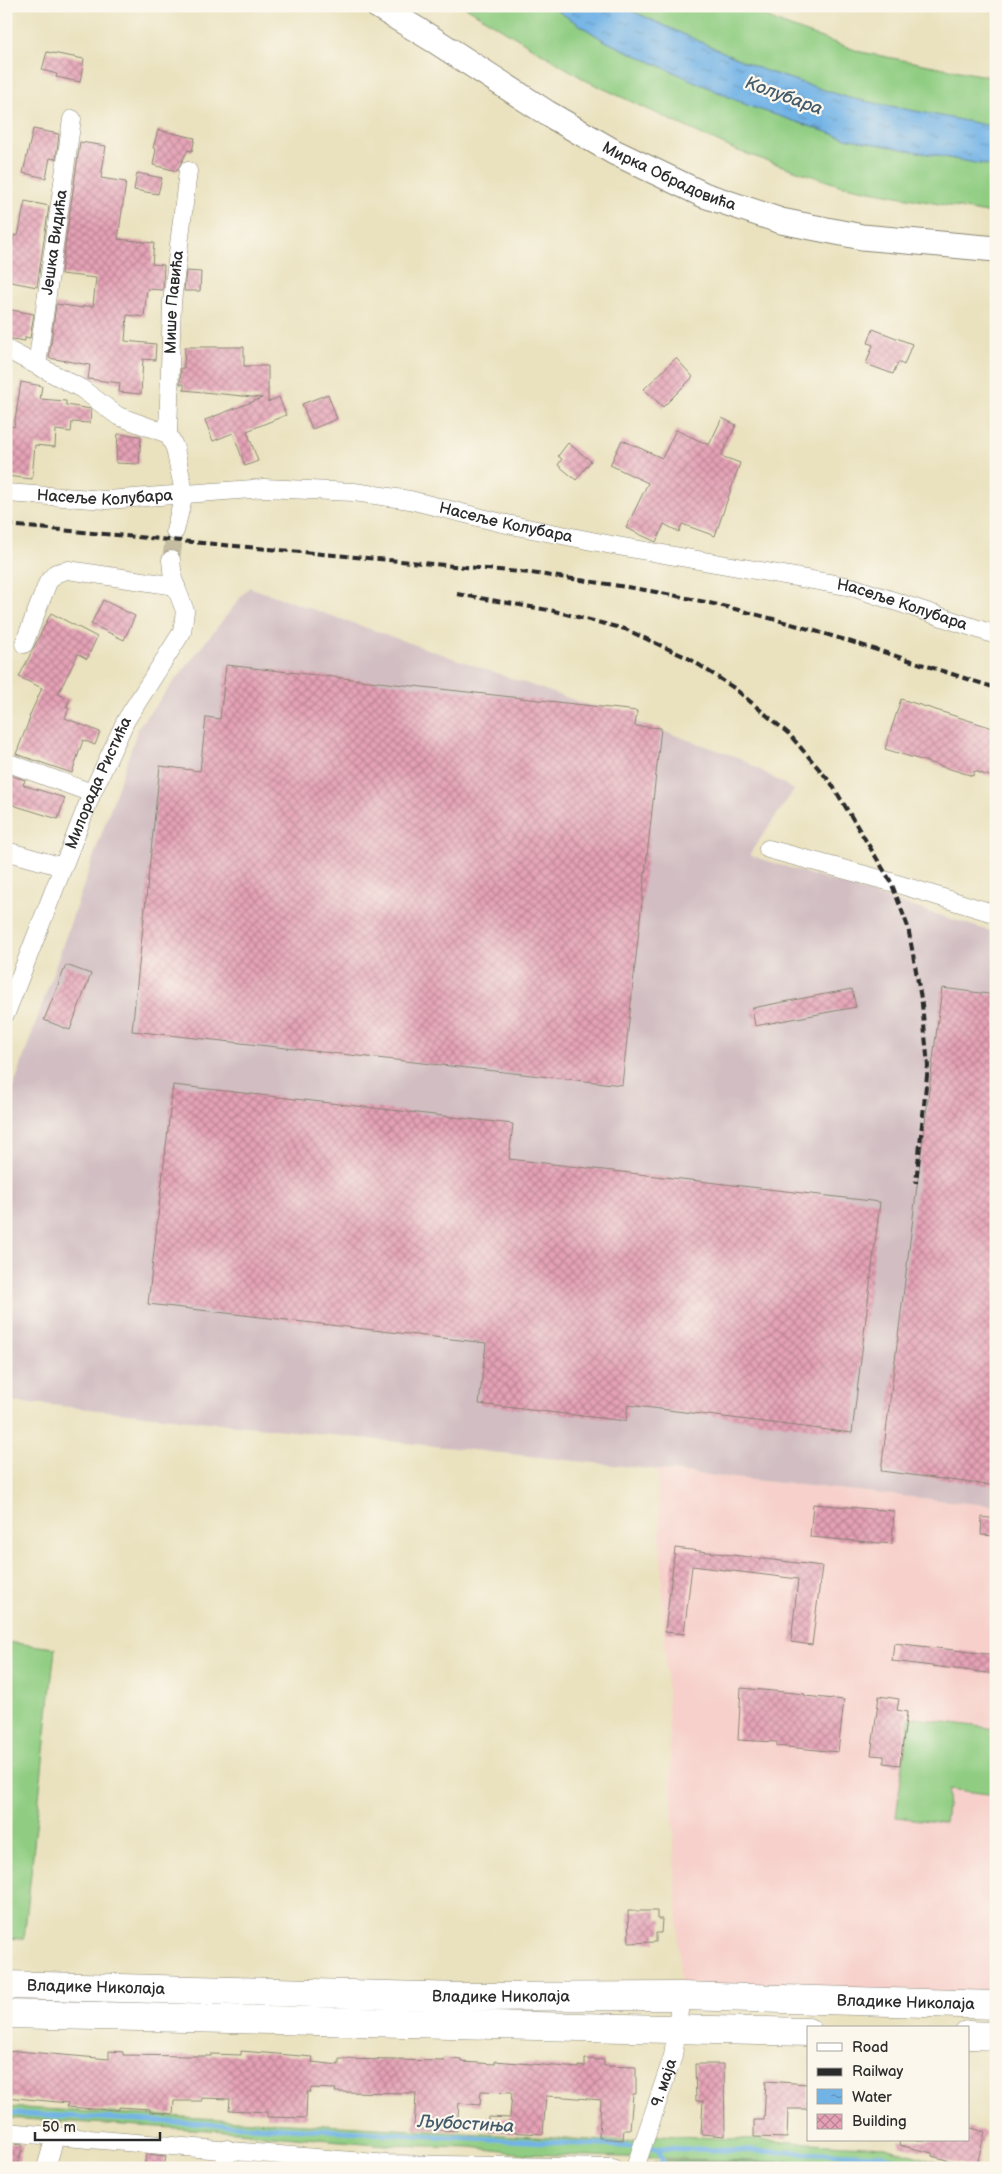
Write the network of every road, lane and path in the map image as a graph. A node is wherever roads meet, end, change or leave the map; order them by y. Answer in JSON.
{"nodes":[{"id":1,"x":378,"y":6,"type":"edge"},
{"id":2,"x":72,"y":119,"type":"dead end"},
{"id":3,"x":188,"y":172,"type":"dead end"},
{"id":4,"x":996,"y":249,"type":"edge"},
{"id":5,"x":6,"y":349,"type":"edge"},
{"id":6,"x":37,"y":365,"type":"junction"},
{"id":7,"x":168,"y":434,"type":"junction"},
{"id":8,"x":6,"y":493,"type":"edge"},
{"id":9,"x":184,"y":493,"type":"junction"},
{"id":10,"x":175,"y":531,"type":"tunnel mouth"},
{"id":11,"x":171,"y":560,"type":"tunnel mouth"},
{"id":12,"x":176,"y":586,"type":"junction"},
{"id":13,"x":996,"y":634,"type":"edge"},
{"id":14,"x":24,"y":644,"type":"dead end"},
{"id":15,"x":6,"y":762,"type":"edge"},
{"id":16,"x":92,"y":793,"type":"junction"},
{"id":17,"x":768,"y":849,"type":"dead end"},
{"id":18,"x":6,"y":851,"type":"edge"},
{"id":19,"x":63,"y":868,"type":"junction"},
{"id":20,"x":996,"y":914,"type":"edge"},
{"id":21,"x":6,"y":1013,"type":"edge"},
{"id":22,"x":6,"y":1985,"type":"edge"},
{"id":23,"x":681,"y":1996,"type":"junction"},
{"id":24,"x":996,"y":2005,"type":"edge"},
{"id":25,"x":6,"y":2014,"type":"edge"},
{"id":26,"x":678,"y":2030,"type":"junction"},
{"id":27,"x":807,"y":2032,"type":"edge"},
{"id":28,"x":970,"y":2035,"type":"edge"},
{"id":29,"x":996,"y":2036,"type":"edge"},
{"id":30,"x":6,"y":2132,"type":"edge"},
{"id":31,"x":55,"y":2137,"type":"junction"},
{"id":32,"x":227,"y":2149,"type":"junction"},
{"id":33,"x":388,"y":2166,"type":"edge"},
{"id":34,"x":46,"y":2168,"type":"edge"},
{"id":35,"x":225,"y":2168,"type":"edge"},
{"id":36,"x":613,"y":2168,"type":"edge"},
{"id":37,"x":636,"y":2168,"type":"edge"}],
"edges":[{"from":1,"to":4,"type":"street","name":"Мирка Обрадовића"},
{"from":2,"to":6,"type":"street","name":"Јешка Видића"},
{"from":3,"to":7,"type":"street","name":"Мише Павића"},
{"from":5,"to":6,"type":"street"},
{"from":6,"to":7,"type":"street"},
{"from":7,"to":9,"type":"street"},
{"from":8,"to":9,"type":"street","name":"Насеље Колубара"},
{"from":9,"to":10,"type":"street"},
{"from":9,"to":13,"type":"street","name":"Насеље Колубара"},
{"from":11,"to":12,"type":"street","name":"Милорада Ристића"},
{"from":12,"to":14,"type":"street"},
{"from":12,"to":16,"type":"street","name":"Милорада Ристића"},
{"from":15,"to":16,"type":"street"},
{"from":16,"to":19,"type":"street","name":"Милорада Ристића"},
{"from":17,"to":20,"type":"street"},
{"from":18,"to":19,"type":"street"},
{"from":19,"to":21,"type":"street","name":"Милорада Ристића"},
{"from":22,"to":23,"type":"main road","name":"Владике Николаја"},
{"from":23,"to":24,"type":"main road","name":"Владике Николаја"},
{"from":23,"to":26,"type":"street","name":"9. маја"},
{"from":25,"to":26,"type":"main road","name":"Владике Николаја"},
{"from":26,"to":27,"type":"main road","name":"Владике Николаја"},
{"from":26,"to":37,"type":"street","name":"9. маја"},
{"from":28,"to":29,"type":"main road","name":"Владике Николаја"},
{"from":30,"to":31,"type":"street"},
{"from":31,"to":32,"type":"street"},
{"from":31,"to":34,"type":"street"},
{"from":32,"to":33,"type":"street"},
{"from":32,"to":35,"type":"street"},
{"from":33,"to":36,"type":"street"}]}
